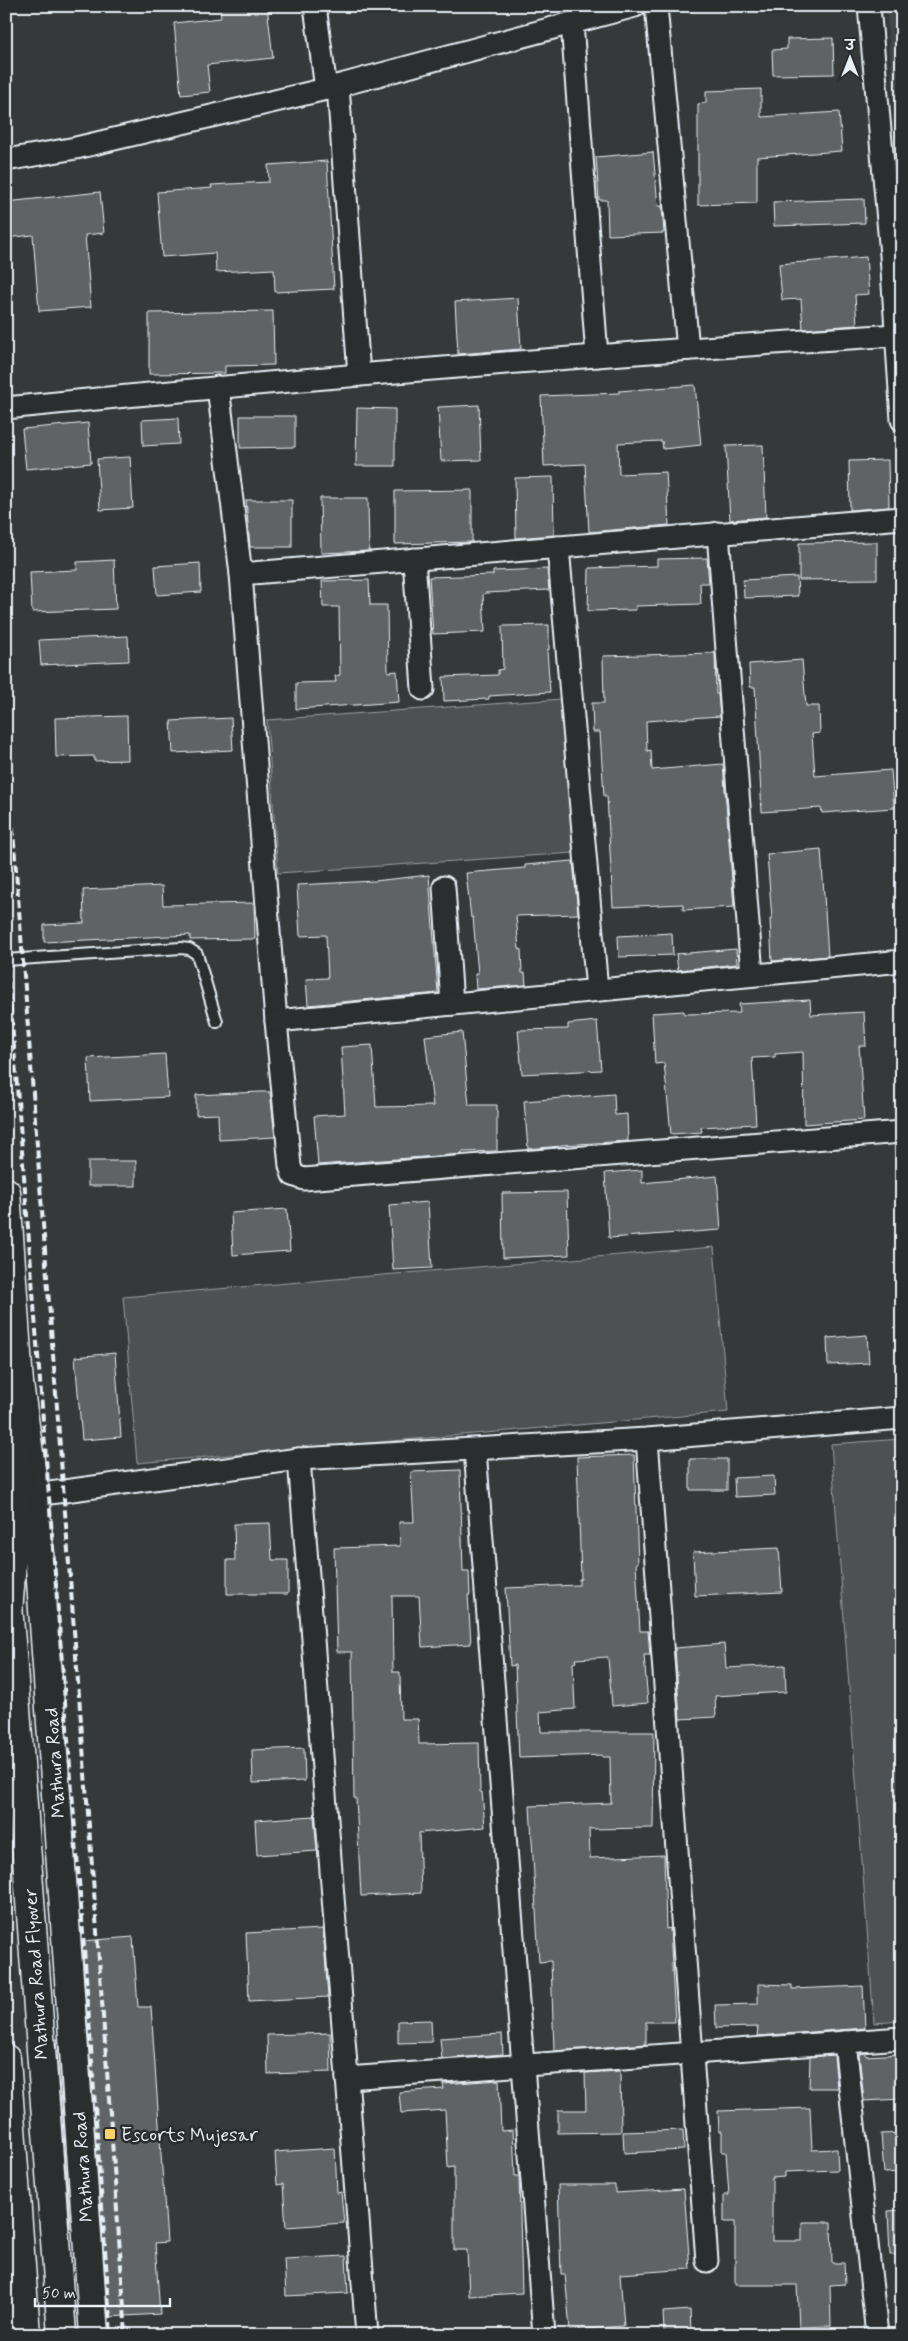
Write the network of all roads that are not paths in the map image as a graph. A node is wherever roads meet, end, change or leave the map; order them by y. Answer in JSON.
{"nodes":[{"id":1,"x":315,"y":6,"type":"edge"},
{"id":2,"x":635,"y":6,"type":"edge"},
{"id":3,"x":656,"y":6,"type":"edge"},
{"id":4,"x":869,"y":6,"type":"edge"},
{"id":5,"x":572,"y":23,"type":"junction"},
{"id":6,"x":332,"y":87,"type":"junction"},
{"id":7,"x":6,"y":160,"type":"edge"},
{"id":8,"x":896,"y":255,"type":"edge"},
{"id":9,"x":896,"y":335,"type":"junction"},
{"id":10,"x":688,"y":348,"type":"junction"},
{"id":11,"x":597,"y":356,"type":"junction"},
{"id":12,"x":359,"y":375,"type":"junction"},
{"id":13,"x":218,"y":386,"type":"junction"},
{"id":14,"x":6,"y":408,"type":"edge"},
{"id":15,"x":902,"y":420,"type":"edge"},
{"id":16,"x":902,"y":518,"type":"edge"},
{"id":17,"x":718,"y":533,"type":"junction"},
{"id":18,"x":558,"y":547,"type":"junction"},
{"id":19,"x":414,"y":559,"type":"junction"},
{"id":20,"x":241,"y":574,"type":"junction"},
{"id":21,"x":423,"y":689,"type":"dead end"},
{"id":22,"x":444,"y":886,"type":"dead end"},
{"id":23,"x":6,"y":960,"type":"edge"},
{"id":24,"x":902,"y":961,"type":"edge"},
{"id":25,"x":752,"y":975,"type":"junction"},
{"id":26,"x":597,"y":990,"type":"junction"},
{"id":27,"x":452,"y":1004,"type":"junction"},
{"id":28,"x":276,"y":1021,"type":"junction"},
{"id":29,"x":217,"y":1022,"type":"dead end"},
{"id":30,"x":902,"y":1132,"type":"edge"},
{"id":31,"x":6,"y":1192,"type":"edge"},
{"id":32,"x":19,"y":1384,"type":"junction"},
{"id":33,"x":902,"y":1418,"type":"edge"},
{"id":34,"x":647,"y":1440,"type":"junction"},
{"id":35,"x":475,"y":1450,"type":"junction"},
{"id":36,"x":299,"y":1459,"type":"junction"},
{"id":37,"x":36,"y":1494,"type":"junction"},
{"id":38,"x":6,"y":1582,"type":"edge"},
{"id":39,"x":8,"y":1612,"type":"junction"},
{"id":40,"x":902,"y":2038,"type":"edge"},
{"id":41,"x":845,"y":2042,"type":"junction"},
{"id":42,"x":692,"y":2053,"type":"junction"},
{"id":43,"x":6,"y":2059,"type":"edge"},
{"id":44,"x":523,"y":2065,"type":"junction"},
{"id":45,"x":347,"y":2078,"type":"junction"},
{"id":46,"x":707,"y":2261,"type":"dead end"},
{"id":47,"x":26,"y":2335,"type":"edge"},
{"id":48,"x":62,"y":2335,"type":"edge"},
{"id":49,"x":94,"y":2335,"type":"edge"},
{"id":50,"x":367,"y":2335,"type":"edge"},
{"id":51,"x":544,"y":2335,"type":"edge"},
{"id":52,"x":877,"y":2335,"type":"edge"}],
"edges":[{"from":1,"to":6,"type":"street"},
{"from":2,"to":5,"type":"street"},
{"from":3,"to":10,"type":"street"},
{"from":4,"to":8,"type":"street"},
{"from":5,"to":6,"type":"street"},
{"from":5,"to":11,"type":"street"},
{"from":6,"to":7,"type":"street"},
{"from":6,"to":12,"type":"street"},
{"from":8,"to":9,"type":"street"},
{"from":9,"to":10,"type":"street"},
{"from":9,"to":15,"type":"street"},
{"from":10,"to":11,"type":"street"},
{"from":11,"to":12,"type":"street"},
{"from":12,"to":13,"type":"street"},
{"from":13,"to":14,"type":"street"},
{"from":13,"to":20,"type":"street"},
{"from":16,"to":17,"type":"street"},
{"from":17,"to":18,"type":"street"},
{"from":17,"to":25,"type":"street"},
{"from":18,"to":19,"type":"street"},
{"from":18,"to":26,"type":"street"},
{"from":19,"to":20,"type":"street"},
{"from":19,"to":21,"type":"street"},
{"from":20,"to":28,"type":"street"},
{"from":22,"to":27,"type":"street"},
{"from":23,"to":29,"type":"lane"},
{"from":24,"to":25,"type":"street"},
{"from":25,"to":26,"type":"street"},
{"from":26,"to":27,"type":"street"},
{"from":27,"to":28,"type":"street"},
{"from":28,"to":30,"type":"street"},
{"from":31,"to":32,"type":"main road","name":"Mathura Road"},
{"from":32,"to":37,"type":"main road","name":"Mathura Road"},
{"from":32,"to":39,"type":"main road"},
{"from":33,"to":34,"type":"street"},
{"from":34,"to":35,"type":"street"},
{"from":34,"to":42,"type":"street"},
{"from":35,"to":36,"type":"street"},
{"from":35,"to":44,"type":"street"},
{"from":36,"to":37,"type":"street"},
{"from":36,"to":45,"type":"street"},
{"from":37,"to":49,"type":"main road","name":"Mathura Road"},
{"from":38,"to":39,"type":"main road"},
{"from":39,"to":48,"type":"main road","name":"Mathura Road Flyover","bridge":true},
{"from":40,"to":41,"type":"street"},
{"from":41,"to":42,"type":"street"},
{"from":41,"to":52,"type":"street"},
{"from":42,"to":44,"type":"street"},
{"from":42,"to":46,"type":"street"},
{"from":43,"to":47,"type":"main road","name":"Mathura Road Flyover"},
{"from":44,"to":45,"type":"street"},
{"from":44,"to":51,"type":"street"},
{"from":45,"to":50,"type":"street"}]}
